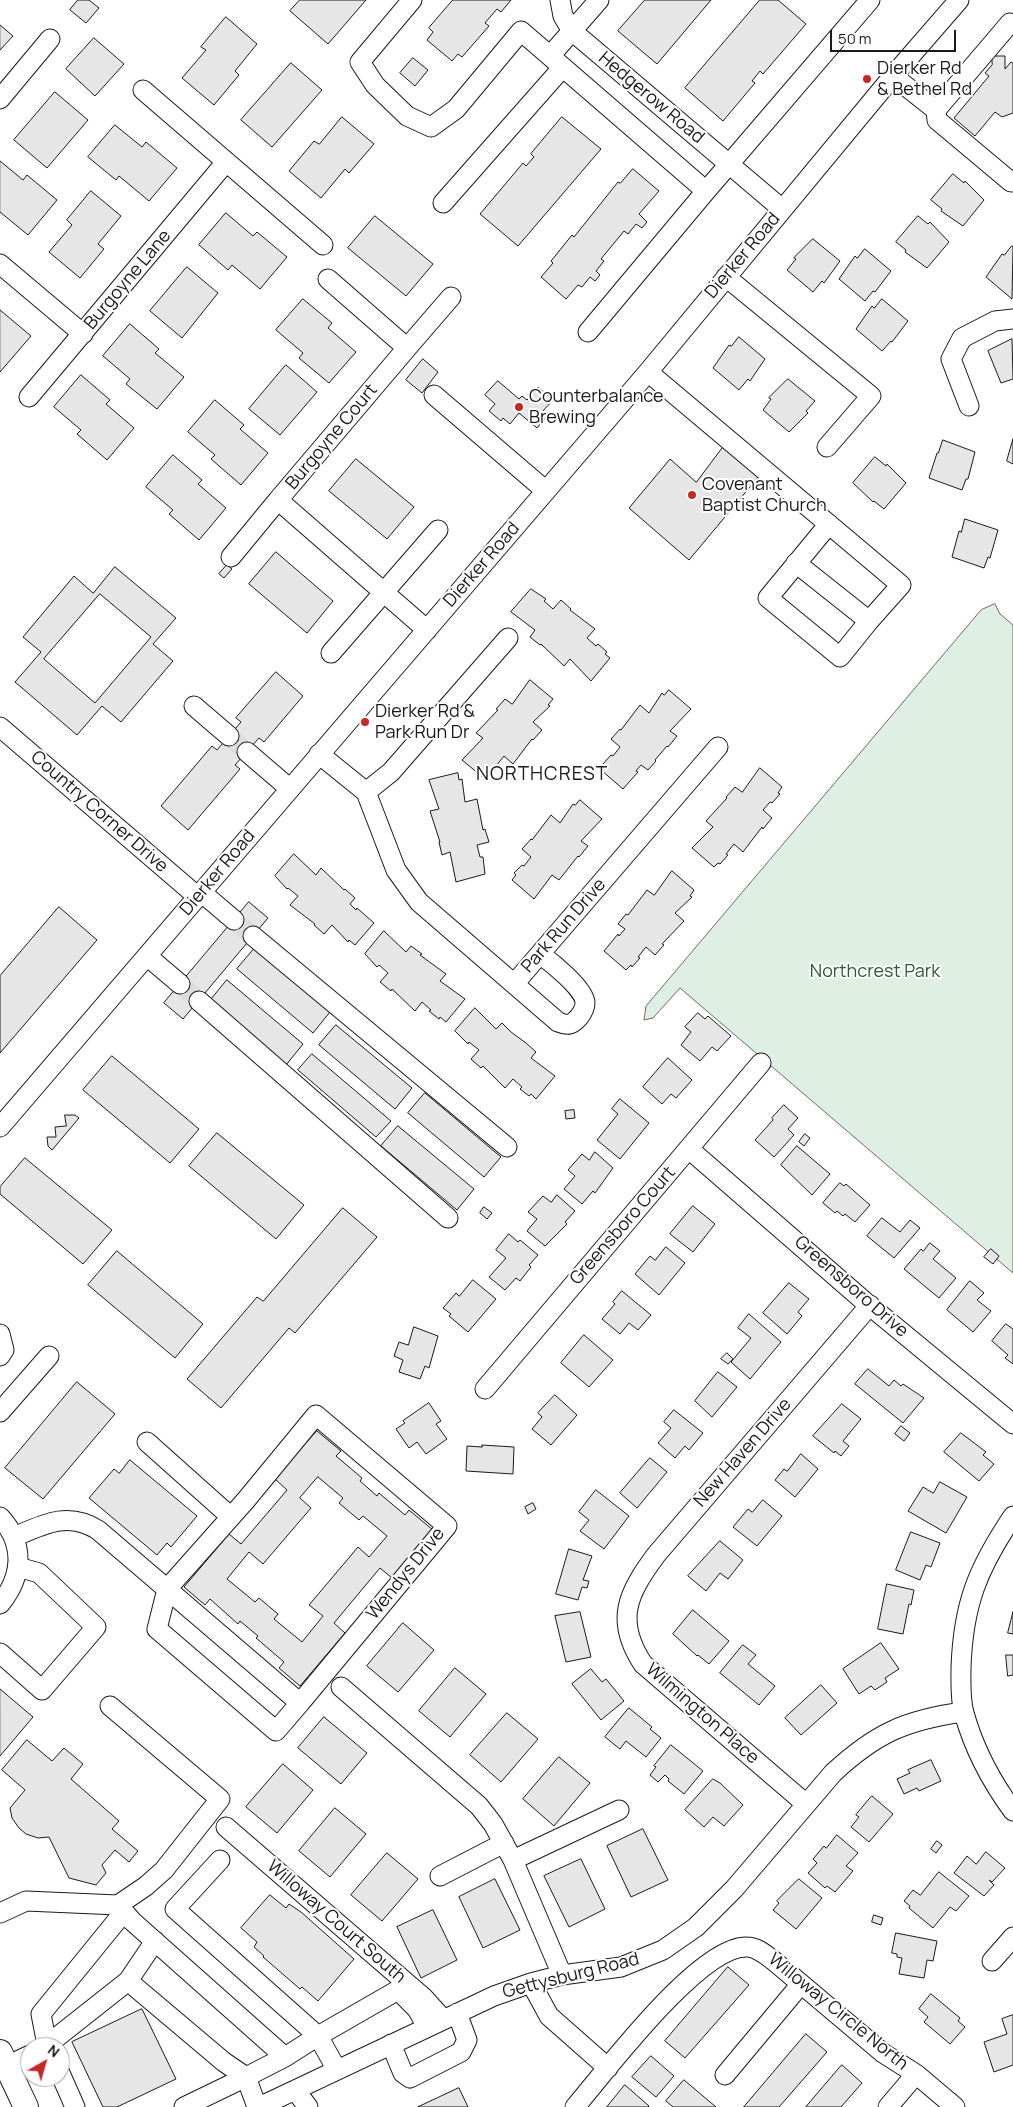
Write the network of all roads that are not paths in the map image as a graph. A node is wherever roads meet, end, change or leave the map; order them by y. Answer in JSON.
{"nodes":[{"id":1,"x":412,"y":0,"type":"edge"},
{"id":2,"x":560,"y":0,"type":"edge"},
{"id":3,"x":599,"y":0,"type":"edge"},
{"id":4,"x":870,"y":0,"type":"edge"},
{"id":5,"x":959,"y":0,"type":"edge"},
{"id":6,"x":1013,"y":25,"type":"edge"},
{"id":7,"x":572,"y":31,"type":"junction"},
{"id":8,"x":50,"y":39,"type":"dead end"},
{"id":9,"x":557,"y":61,"type":"junction"},
{"id":10,"x":893,"y":76,"type":"junction"},
{"id":11,"x":143,"y":90,"type":"dead end"},
{"id":12,"x":0,"y":99,"type":"edge"},
{"id":13,"x":936,"y":110,"type":"junction"},
{"id":14,"x":226,"y":162,"type":"junction"},
{"id":15,"x":729,"y":165,"type":"junction"},
{"id":16,"x":1013,"y":180,"type":"edge"},
{"id":17,"x":706,"y":191,"type":"junction"},
{"id":18,"x":443,"y":204,"type":"dead end"},
{"id":19,"x":782,"y":209,"type":"junction"},
{"id":20,"x":323,"y":245,"type":"dead end"},
{"id":21,"x":0,"y":264,"type":"edge"},
{"id":22,"x":726,"y":277,"type":"junction"},
{"id":23,"x":328,"y":279,"type":"dead end"},
{"id":24,"x":451,"y":296,"type":"dead end"},
{"id":25,"x":1013,"y":319,"type":"edge"},
{"id":26,"x":588,"y":332,"type":"dead end"},
{"id":27,"x":83,"y":334,"type":"junction"},
{"id":28,"x":407,"y":348,"type":"junction"},
{"id":29,"x":648,"y":372,"type":"junction"},
{"id":30,"x":434,"y":394,"type":"dead end"},
{"id":31,"x":29,"y":397,"type":"dead end"},
{"id":32,"x":969,"y":406,"type":"dead end"},
{"id":33,"x":828,"y":447,"type":"dead end"},
{"id":34,"x":546,"y":491,"type":"junction"},
{"id":35,"x":278,"y":500,"type":"junction"},
{"id":36,"x":829,"y":524,"type":"junction"},
{"id":37,"x":438,"y":530,"type":"dead end"},
{"id":38,"x":231,"y":557,"type":"dead end"},
{"id":39,"x":796,"y":563,"type":"junction"},
{"id":40,"x":384,"y":592,"type":"junction"},
{"id":41,"x":869,"y":621,"type":"junction"},
{"id":42,"x":427,"y":630,"type":"junction"},
{"id":43,"x":508,"y":638,"type":"dead end"},
{"id":44,"x":331,"y":652,"type":"dead end"},
{"id":45,"x":194,"y":706,"type":"dead end"},
{"id":46,"x":0,"y":727,"type":"edge"},
{"id":47,"x":229,"y":736,"type":"tunnel mouth"},
{"id":48,"x":718,"y":747,"type":"dead end"},
{"id":49,"x":247,"y":752,"type":"tunnel mouth"},
{"id":50,"x":319,"y":754,"type":"junction"},
{"id":51,"x":290,"y":788,"type":"junction"},
{"id":52,"x":366,"y":792,"type":"junction"},
{"id":53,"x":200,"y":895,"type":"junction"},
{"id":54,"x":234,"y":920,"type":"tunnel mouth"},
{"id":55,"x":253,"y":936,"type":"tunnel mouth"},
{"id":56,"x":540,"y":954,"type":"junction"},
{"id":57,"x":148,"y":956,"type":"junction"},
{"id":58,"x":180,"y":984,"type":"tunnel mouth"},
{"id":59,"x":514,"y":984,"type":"junction"},
{"id":60,"x":199,"y":1000,"type":"tunnel mouth"},
{"id":61,"x":761,"y":1063,"type":"dead end"},
{"id":62,"x":0,"y":1127,"type":"edge"},
{"id":63,"x":507,"y":1147,"type":"dead end"},
{"id":64,"x":689,"y":1149,"type":"junction"},
{"id":65,"x":448,"y":1218,"type":"dead end"},
{"id":66,"x":870,"y":1305,"type":"junction"},
{"id":67,"x":0,"y":1334,"type":"edge"},
{"id":68,"x":0,"y":1356,"type":"edge"},
{"id":69,"x":49,"y":1356,"type":"dead end"},
{"id":70,"x":485,"y":1389,"type":"dead end"},
{"id":71,"x":0,"y":1412,"type":"edge"},
{"id":72,"x":1013,"y":1424,"type":"edge"},
{"id":73,"x":147,"y":1442,"type":"dead end"},
{"id":74,"x":1013,"y":1516,"type":"edge"},
{"id":75,"x":0,"y":1517,"type":"edge"},
{"id":76,"x":231,"y":1517,"type":"junction"},
{"id":77,"x":14,"y":1536,"type":"junction"},
{"id":78,"x":18,"y":1567,"type":"junction"},
{"id":79,"x":167,"y":1589,"type":"junction"},
{"id":80,"x":0,"y":1604,"type":"edge"},
{"id":81,"x":627,"y":1608,"type":"joint"},
{"id":82,"x":0,"y":1653,"type":"edge"},
{"id":83,"x":341,"y":1686,"type":"dead end"},
{"id":84,"x":300,"y":1703,"type":"junction"},
{"id":85,"x":110,"y":1706,"type":"dead end"},
{"id":86,"x":963,"y":1712,"type":"junction"},
{"id":87,"x":806,"y":1804,"type":"junction"},
{"id":88,"x":620,"y":1810,"type":"dead end"},
{"id":89,"x":1013,"y":1811,"type":"edge"},
{"id":90,"x":226,"y":1827,"type":"dead end"},
{"id":91,"x":508,"y":1851,"type":"junction"},
{"id":92,"x":220,"y":1860,"type":"dead end"},
{"id":93,"x":440,"y":1876,"type":"dead end"},
{"id":94,"x":121,"y":1909,"type":"junction"},
{"id":95,"x":0,"y":1913,"type":"edge"},
{"id":96,"x":1013,"y":1937,"type":"edge"},
{"id":97,"x":155,"y":1942,"type":"junction"},
{"id":98,"x":992,"y":1962,"type":"dead end"},
{"id":99,"x":562,"y":1975,"type":"junction"},
{"id":100,"x":128,"y":1981,"type":"junction"},
{"id":101,"x":532,"y":1983,"type":"junction"},
{"id":102,"x":801,"y":1984,"type":"junction"},
{"id":103,"x":443,"y":2020,"type":"junction"},
{"id":104,"x":318,"y":2036,"type":"junction"},
{"id":105,"x":45,"y":2037,"type":"edge"},
{"id":106,"x":57,"y":2037,"type":"edge"},
{"id":107,"x":391,"y":2044,"type":"junction"},
{"id":108,"x":20,"y":2056,"type":"edge"},
{"id":109,"x":285,"y":2057,"type":"junction"},
{"id":110,"x":3,"y":2059,"type":"edge"},
{"id":111,"x":608,"y":2068,"type":"junction"},
{"id":112,"x":337,"y":2070,"type":"junction"},
{"id":113,"x":916,"y":2074,"type":"junction"},
{"id":114,"x":725,"y":2075,"type":"dead end"},
{"id":115,"x":246,"y":2077,"type":"junction"},
{"id":116,"x":66,"y":2087,"type":"edge"},
{"id":117,"x":295,"y":2090,"type":"junction"},
{"id":118,"x":26,"y":2107,"type":"edge"},
{"id":119,"x":75,"y":2107,"type":"edge"},
{"id":120,"x":184,"y":2107,"type":"edge"},
{"id":121,"x":258,"y":2107,"type":"edge"},
{"id":122,"x":308,"y":2107,"type":"edge"},
{"id":123,"x":576,"y":2107,"type":"edge"},
{"id":124,"x":888,"y":2107,"type":"edge"},
{"id":125,"x":955,"y":2107,"type":"edge"}],
"edges":[{"from":1,"to":9,"type":"street","name":"Hedgerow Road"},
{"from":2,"to":7,"type":"street","name":"Hedgerow Road"},
{"from":3,"to":7,"type":"street"},
{"from":4,"to":15,"type":"street"},
{"from":5,"to":10,"type":"street","name":"Dierker Road"},
{"from":6,"to":13,"type":"street"},
{"from":7,"to":9,"type":"street"},
{"from":7,"to":15,"type":"street","name":"Hedgerow Road"},
{"from":8,"to":12,"type":"street"},
{"from":9,"to":17,"type":"street","name":"Hedgerow Road"},
{"from":9,"to":18,"type":"street"},
{"from":10,"to":13,"type":"street"},
{"from":10,"to":19,"type":"street","name":"Dierker Road"},
{"from":11,"to":14,"type":"street"},
{"from":13,"to":16,"type":"street"},
{"from":14,"to":20,"type":"street"},
{"from":14,"to":27,"type":"street","name":"Burgoyne Lane"},
{"from":15,"to":17,"type":"street"},
{"from":15,"to":19,"type":"street","name":"Hedgerow Road"},
{"from":17,"to":26,"type":"street"},
{"from":19,"to":22,"type":"street","name":"Dierker Road"},
{"from":21,"to":27,"type":"street"},
{"from":22,"to":29,"type":"street","name":"Dierker Road"},
{"from":22,"to":33,"type":"street"},
{"from":23,"to":28,"type":"street"},
{"from":24,"to":28,"type":"street","name":"Burgoyne Court"},
{"from":25,"to":32,"type":"street"},
{"from":27,"to":31,"type":"street","name":"Burgoyne Lane"},
{"from":28,"to":35,"type":"street","name":"Burgoyne Court"},
{"from":29,"to":34,"type":"street","name":"Dierker Road"},
{"from":29,"to":36,"type":"street"},
{"from":30,"to":34,"type":"street"},
{"from":34,"to":42,"type":"street","name":"Dierker Road"},
{"from":35,"to":38,"type":"street"},
{"from":35,"to":40,"type":"street","name":"Burgoyne Court"},
{"from":36,"to":39,"type":"street"},
{"from":36,"to":41,"type":"street"},
{"from":37,"to":40,"type":"street"},
{"from":39,"to":41,"type":"street"},
{"from":39,"to":41,"type":"street"},
{"from":40,"to":42,"type":"street","name":"Burgoyne Court"},
{"from":40,"to":44,"type":"street"},
{"from":42,"to":50,"type":"street","name":"Dierker Road"},
{"from":43,"to":52,"type":"street"},
{"from":45,"to":47,"type":"street"},
{"from":46,"to":53,"type":"street","name":"Country Corner Drive"},
{"from":48,"to":56,"type":"street","name":"Park Run Drive"},
{"from":49,"to":51,"type":"street"},
{"from":50,"to":51,"type":"street","name":"Dierker Road"},
{"from":50,"to":52,"type":"street"},
{"from":51,"to":53,"type":"street","name":"Dierker Road"},
{"from":52,"to":59,"type":"street","name":"Park Run Drive"},
{"from":53,"to":54,"type":"street","name":"Country Corner Drive"},
{"from":53,"to":57,"type":"street","name":"Dierker Road"},
{"from":55,"to":63,"type":"street"},
{"from":56,"to":59,"type":"street","name":"Park Run Drive"},
{"from":56,"to":59,"type":"street"},
{"from":57,"to":58,"type":"street"},
{"from":57,"to":62,"type":"street","name":"Dierker Road"},
{"from":60,"to":65,"type":"street"},
{"from":61,"to":64,"type":"street","name":"Greensboro Court"},
{"from":64,"to":66,"type":"street","name":"Greensboro Drive"},
{"from":64,"to":70,"type":"street","name":"Greensboro Court"},
{"from":66,"to":72,"type":"street","name":"Greensboro Drive"},
{"from":66,"to":81,"type":"street","name":"New Haven Drive"},
{"from":67,"to":68,"type":"street"},
{"from":69,"to":71,"type":"street"},
{"from":73,"to":76,"type":"street"},
{"from":74,"to":86,"type":"street"},
{"from":75,"to":77,"type":"street"},
{"from":76,"to":79,"type":"street","name":"Wendys Drive"},
{"from":76,"to":84,"type":"street","name":"Wendys Drive"},
{"from":77,"to":78,"type":"street"},
{"from":77,"to":79,"type":"street"},
{"from":78,"to":80,"type":"street"},
{"from":78,"to":82,"type":"street"},
{"from":79,"to":84,"type":"street"},
{"from":79,"to":84,"type":"street","name":"Wendys Drive"},
{"from":81,"to":87,"type":"street","name":"Wilmington Place"},
{"from":83,"to":91,"type":"street"},
{"from":85,"to":94,"type":"street"},
{"from":86,"to":87,"type":"street","name":"Gettysburg Road"},
{"from":86,"to":89,"type":"street"},
{"from":87,"to":99,"type":"street","name":"Gettysburg Road"},
{"from":88,"to":91,"type":"street"},
{"from":90,"to":103,"type":"street","name":"Willoway Court South"},
{"from":91,"to":93,"type":"street"},
{"from":91,"to":99,"type":"street"},
{"from":92,"to":104,"type":"street"},
{"from":94,"to":95,"type":"street"},
{"from":94,"to":97,"type":"street"},
{"from":94,"to":105,"type":"street"},
{"from":96,"to":98,"type":"street"},
{"from":97,"to":100,"type":"street"},
{"from":97,"to":109,"type":"street"},
{"from":99,"to":101,"type":"street","name":"Gettysburg Road"},
{"from":100,"to":106,"type":"street"},
{"from":100,"to":115,"type":"street"},
{"from":101,"to":103,"type":"street","name":"Gettysburg Road"},
{"from":101,"to":111,"type":"street"},
{"from":102,"to":111,"type":"street","name":"Willoway Circle North"},
{"from":102,"to":113,"type":"street","name":"Willoway Circle North"},
{"from":102,"to":114,"type":"street"},
{"from":103,"to":104,"type":"street"},
{"from":103,"to":107,"type":"street","name":"Gettysburg Road"},
{"from":103,"to":107,"type":"street"},
{"from":104,"to":109,"type":"street"},
{"from":104,"to":112,"type":"street"},
{"from":107,"to":112,"type":"street","name":"Gettysburg Road"},
{"from":108,"to":110,"type":"street"},
{"from":109,"to":115,"type":"street"},
{"from":110,"to":118,"type":"main road"},
{"from":111,"to":123,"type":"street","name":"Willoway Circle North"},
{"from":112,"to":117,"type":"street","name":"Gettysburg Road"},
{"from":113,"to":124,"type":"street"},
{"from":113,"to":125,"type":"street","name":"Willoway Circle North"},
{"from":115,"to":120,"type":"street"},
{"from":115,"to":121,"type":"street"},
{"from":116,"to":119,"type":"street"},
{"from":117,"to":121,"type":"street","name":"Gettysburg Road"},
{"from":117,"to":122,"type":"street"}]}
